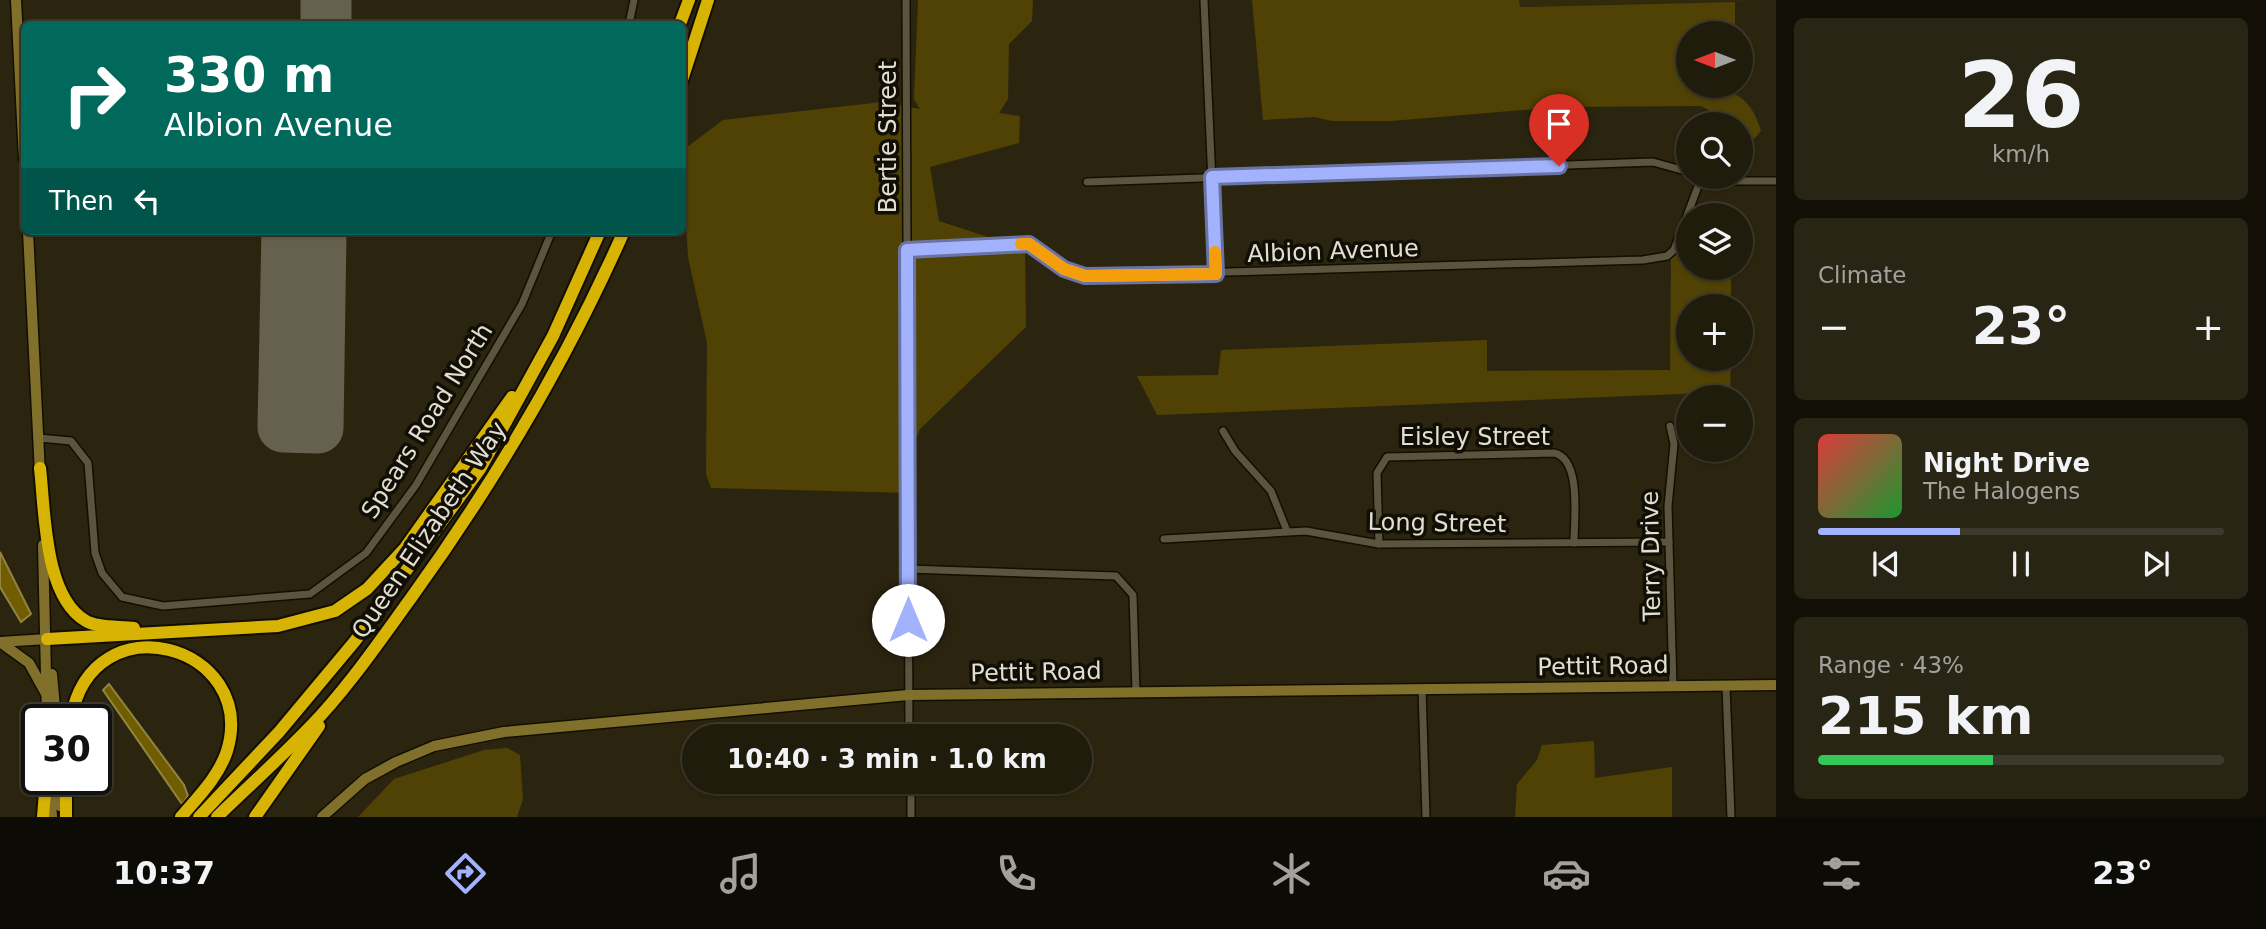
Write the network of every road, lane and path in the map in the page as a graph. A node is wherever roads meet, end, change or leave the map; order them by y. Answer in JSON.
{"nodes":[{"id":1,"x":16,"y":0,"type":"edge"},
{"id":2,"x":634,"y":0,"type":"edge"},
{"id":3,"x":689,"y":0,"type":"edge"},
{"id":4,"x":708,"y":0,"type":"edge"},
{"id":5,"x":906,"y":0,"type":"edge"},
{"id":6,"x":1204,"y":0,"type":"edge"},
{"id":7,"x":630,"y":21,"type":"edge"},
{"id":8,"x":681,"y":21,"type":"edge"},
{"id":9,"x":686,"y":68,"type":"edge"},
{"id":10,"x":21,"y":99,"type":"edge"},
{"id":11,"x":1676,"y":168,"type":"edge"},
{"id":12,"x":1212,"y":177,"type":"junction"},
{"id":13,"x":1753,"y":180,"type":"edge"},
{"id":14,"x":1776,"y":181,"type":"edge"},
{"id":15,"x":1087,"y":182,"type":"dead end"},
{"id":16,"x":1694,"y":189,"type":"edge"},
{"id":17,"x":28,"y":235,"type":"edge"},
{"id":18,"x":550,"y":235,"type":"edge"},
{"id":19,"x":598,"y":235,"type":"edge"},
{"id":20,"x":622,"y":235,"type":"edge"},
{"id":21,"x":907,"y":250,"type":"junction"},
{"id":22,"x":1216,"y":274,"type":"junction"},
{"id":23,"x":554,"y":336,"type":"junction"},
{"id":24,"x":1670,"y":426,"type":"dead end"},
{"id":25,"x":1223,"y":431,"type":"dead end"},
{"id":26,"x":39,"y":439,"type":"junction"},
{"id":27,"x":40,"y":468,"type":"junction"},
{"id":28,"x":1287,"y":531,"type":"junction"},
{"id":29,"x":1164,"y":538,"type":"dead end"},
{"id":30,"x":1669,"y":542,"type":"junction"},
{"id":31,"x":1574,"y":543,"type":"junction"},
{"id":32,"x":1379,"y":544,"type":"junction"},
{"id":33,"x":908,"y":569,"type":"junction"},
{"id":34,"x":173,"y":632,"type":"junction"},
{"id":35,"x":47,"y":639,"type":"junction"},
{"id":36,"x":0,"y":642,"type":"edge"},
{"id":37,"x":369,"y":655,"type":"junction"},
{"id":38,"x":1776,"y":685,"type":"edge"},
{"id":39,"x":1673,"y":686,"type":"junction"},
{"id":40,"x":1726,"y":686,"type":"junction"},
{"id":41,"x":1422,"y":689,"type":"junction"},
{"id":42,"x":1136,"y":692,"type":"junction"},
{"id":43,"x":908,"y":695,"type":"junction"},
{"id":44,"x":47,"y":700,"type":"junction"},
{"id":45,"x":47,"y":704,"type":"edge"},
{"id":46,"x":54,"y":704,"type":"edge"},
{"id":47,"x":77,"y":704,"type":"edge"},
{"id":48,"x":909,"y":724,"type":"edge"},
{"id":49,"x":911,"y":794,"type":"edge"},
{"id":50,"x":46,"y":795,"type":"edge"},
{"id":51,"x":50,"y":795,"type":"edge"},
{"id":52,"x":61,"y":795,"type":"edge"},
{"id":53,"x":65,"y":795,"type":"edge"},
{"id":54,"x":43,"y":817,"type":"edge"},
{"id":55,"x":52,"y":817,"type":"edge"},
{"id":56,"x":63,"y":817,"type":"edge"},
{"id":57,"x":181,"y":817,"type":"edge"},
{"id":58,"x":199,"y":817,"type":"edge"},
{"id":59,"x":217,"y":817,"type":"edge"},
{"id":60,"x":254,"y":817,"type":"edge"},
{"id":61,"x":321,"y":817,"type":"edge"},
{"id":62,"x":911,"y":817,"type":"edge"},
{"id":63,"x":1426,"y":817,"type":"edge"},
{"id":64,"x":1731,"y":817,"type":"edge"}],
"edges":[{"from":1,"to":10,"type":"street"},
{"from":2,"to":7,"type":"street"},
{"from":3,"to":8,"type":"highway"},
{"from":4,"to":9,"type":"highway"},
{"from":5,"to":21,"type":"street","name":"Bertie Street"},
{"from":6,"to":12,"type":"street"},
{"from":11,"to":12,"type":"street"},
{"from":12,"to":15,"type":"street"},
{"from":12,"to":22,"type":"street"},
{"from":13,"to":14,"type":"street"},
{"from":16,"to":22,"type":"street","name":"Albion Avenue"},
{"from":17,"to":26,"type":"street"},
{"from":18,"to":26,"type":"street","name":"Spears Road North"},
{"from":19,"to":23,"type":"highway","name":"Queen Elizabeth Way"},
{"from":20,"to":37,"type":"highway","name":"Queen Elizabeth Way"},
{"from":21,"to":22,"type":"street","name":"Albion Avenue"},
{"from":21,"to":33,"type":"street","name":"Bertie Street"},
{"from":23,"to":34,"type":"highway"},
{"from":23,"to":58,"type":"highway","name":"Queen Elizabeth Way"},
{"from":24,"to":30,"type":"street","name":"Terry Drive"},
{"from":25,"to":28,"type":"street"},
{"from":26,"to":27,"type":"street"},
{"from":27,"to":34,"type":"highway"},
{"from":27,"to":35,"type":"street"},
{"from":28,"to":29,"type":"street","name":"Long Street"},
{"from":28,"to":32,"type":"street","name":"Long Street"},
{"from":30,"to":31,"type":"street","name":"Long Street"},
{"from":30,"to":39,"type":"street","name":"Terry Drive"},
{"from":31,"to":32,"type":"street","name":"Long Street"},
{"from":31,"to":32,"type":"street","name":"Eisley Street"},
{"from":33,"to":42,"type":"street"},
{"from":33,"to":43,"type":"street","name":"Bertie Street"},
{"from":34,"to":35,"type":"highway"},
{"from":35,"to":36,"type":"street"},
{"from":35,"to":44,"type":"street"},
{"from":35,"to":46,"type":"street"},
{"from":36,"to":44,"type":"street"},
{"from":37,"to":59,"type":"highway","name":"Queen Elizabeth Way"},
{"from":37,"to":60,"type":"highway"},
{"from":38,"to":40,"type":"street","name":"Pettit Road"},
{"from":39,"to":40,"type":"street","name":"Pettit Road"},
{"from":39,"to":41,"type":"street","name":"Pettit Road"},
{"from":40,"to":64,"type":"street"},
{"from":41,"to":42,"type":"street","name":"Pettit Road"},
{"from":41,"to":63,"type":"street"},
{"from":42,"to":43,"type":"street","name":"Pettit Road"},
{"from":43,"to":48,"type":"street","name":"Bertie Street"},
{"from":43,"to":61,"type":"street","name":"Pettit Road"},
{"from":44,"to":45,"type":"street"},
{"from":47,"to":57,"type":"highway"},
{"from":49,"to":62,"type":"street"},
{"from":50,"to":54,"type":"highway"},
{"from":51,"to":55,"type":"street"},
{"from":52,"to":56,"type":"street"},
{"from":53,"to":56,"type":"highway"}]}
